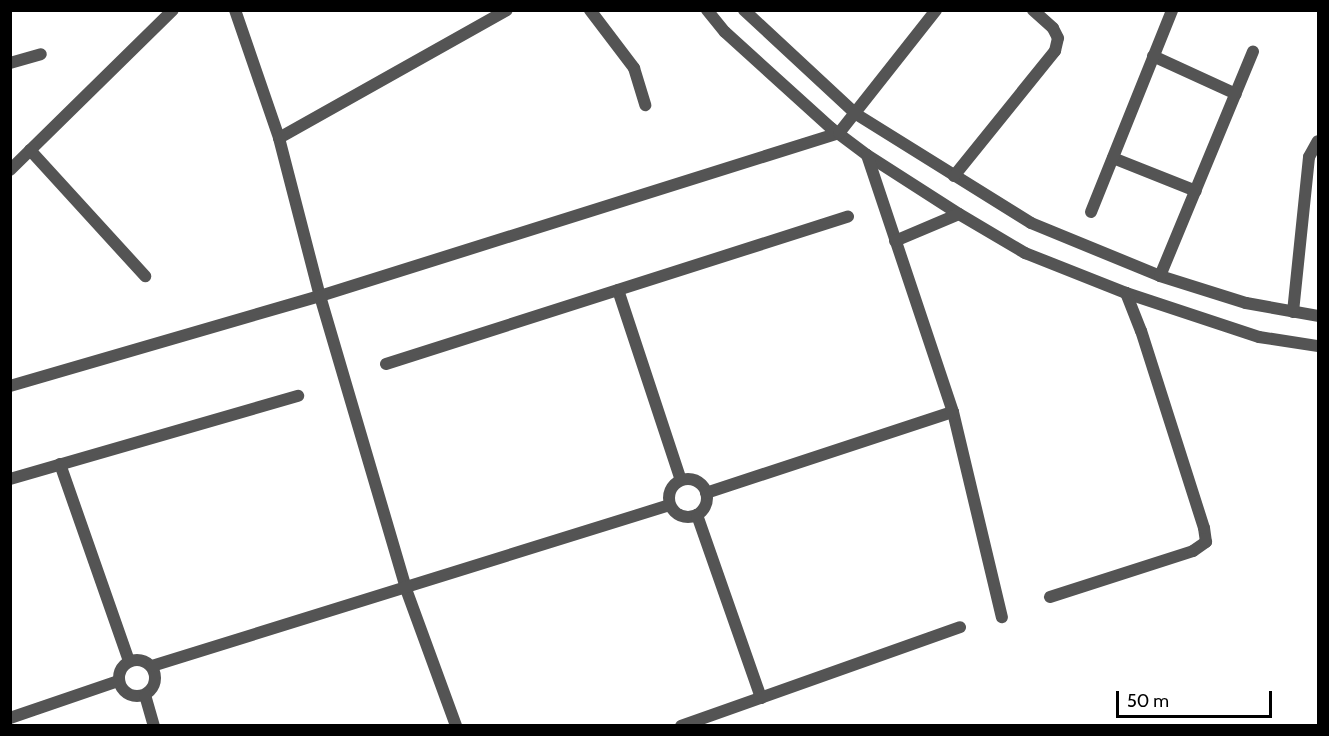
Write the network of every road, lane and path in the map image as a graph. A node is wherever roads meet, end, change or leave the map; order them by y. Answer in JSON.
{"nodes":[{"id":1,"x":173,"y":10,"type":"edge"},
{"id":2,"x":235,"y":10,"type":"edge"},
{"id":3,"x":507,"y":10,"type":"edge"},
{"id":4,"x":590,"y":10,"type":"edge"},
{"id":5,"x":707,"y":10,"type":"edge"},
{"id":6,"x":744,"y":10,"type":"edge"},
{"id":7,"x":936,"y":10,"type":"edge"},
{"id":8,"x":1033,"y":10,"type":"edge"},
{"id":9,"x":1172,"y":10,"type":"edge"},
{"id":10,"x":1253,"y":51,"type":"dead end"},
{"id":11,"x":41,"y":54,"type":"dead end"},
{"id":12,"x":1154,"y":56,"type":"junction"},
{"id":13,"x":10,"y":63,"type":"edge"},
{"id":14,"x":1236,"y":94,"type":"junction"},
{"id":15,"x":645,"y":105,"type":"dead end"},
{"id":16,"x":856,"y":114,"type":"junction"},
{"id":17,"x":839,"y":133,"type":"junction"},
{"id":18,"x":279,"y":138,"type":"junction"},
{"id":19,"x":1318,"y":141,"type":"edge"},
{"id":20,"x":30,"y":150,"type":"junction"},
{"id":21,"x":867,"y":155,"type":"junction"},
{"id":22,"x":1113,"y":158,"type":"junction"},
{"id":23,"x":10,"y":171,"type":"edge"},
{"id":24,"x":954,"y":176,"type":"junction"},
{"id":25,"x":1196,"y":191,"type":"junction"},
{"id":26,"x":1091,"y":212,"type":"dead end"},
{"id":27,"x":959,"y":214,"type":"junction"},
{"id":28,"x":848,"y":217,"type":"dead end"},
{"id":29,"x":895,"y":241,"type":"junction"},
{"id":30,"x":145,"y":276,"type":"dead end"},
{"id":31,"x":1160,"y":276,"type":"junction"},
{"id":32,"x":618,"y":290,"type":"junction"},
{"id":33,"x":1126,"y":293,"type":"junction"},
{"id":34,"x":320,"y":296,"type":"junction"},
{"id":35,"x":1293,"y":312,"type":"junction"},
{"id":36,"x":1318,"y":316,"type":"edge"},
{"id":37,"x":1318,"y":346,"type":"edge"},
{"id":38,"x":386,"y":364,"type":"dead end"},
{"id":39,"x":10,"y":386,"type":"edge"},
{"id":40,"x":298,"y":396,"type":"dead end"},
{"id":41,"x":953,"y":412,"type":"junction"},
{"id":42,"x":60,"y":464,"type":"junction"},
{"id":43,"x":10,"y":479,"type":"edge"},
{"id":44,"x":681,"y":480,"type":"junction"},
{"id":45,"x":706,"y":492,"type":"junction"},
{"id":46,"x":670,"y":505,"type":"junction"},
{"id":47,"x":697,"y":515,"type":"junction"},
{"id":48,"x":406,"y":589,"type":"junction"},
{"id":49,"x":1050,"y":597,"type":"dead end"},
{"id":50,"x":1002,"y":617,"type":"dead end"},
{"id":51,"x":960,"y":627,"type":"dead end"},
{"id":52,"x":129,"y":661,"type":"junction"},
{"id":53,"x":152,"y":666,"type":"junction"},
{"id":54,"x":118,"y":681,"type":"junction"},
{"id":55,"x":145,"y":695,"type":"junction"},
{"id":56,"x":761,"y":698,"type":"junction"},
{"id":57,"x":10,"y":718,"type":"edge"},
{"id":58,"x":154,"y":726,"type":"edge"},
{"id":59,"x":456,"y":726,"type":"edge"},
{"id":60,"x":681,"y":726,"type":"edge"}],
"edges":[{"from":1,"to":20,"type":"street"},
{"from":2,"to":18,"type":"street"},
{"from":3,"to":18,"type":"street"},
{"from":4,"to":15,"type":"street"},
{"from":5,"to":17,"type":"street"},
{"from":6,"to":16,"type":"street"},
{"from":7,"to":16,"type":"street"},
{"from":8,"to":24,"type":"street"},
{"from":9,"to":12,"type":"street"},
{"from":10,"to":14,"type":"street"},
{"from":11,"to":13,"type":"street"},
{"from":12,"to":14,"type":"street"},
{"from":12,"to":22,"type":"street"},
{"from":14,"to":25,"type":"street"},
{"from":16,"to":17,"type":"street"},
{"from":16,"to":24,"type":"street"},
{"from":17,"to":21,"type":"street"},
{"from":17,"to":34,"type":"street"},
{"from":18,"to":34,"type":"street"},
{"from":19,"to":35,"type":"street"},
{"from":20,"to":23,"type":"street"},
{"from":20,"to":30,"type":"street"},
{"from":21,"to":27,"type":"street"},
{"from":21,"to":29,"type":"street"},
{"from":22,"to":25,"type":"street"},
{"from":22,"to":26,"type":"street"},
{"from":24,"to":31,"type":"street"},
{"from":25,"to":31,"type":"street"},
{"from":27,"to":29,"type":"street"},
{"from":27,"to":33,"type":"street"},
{"from":28,"to":32,"type":"street"},
{"from":29,"to":41,"type":"street"},
{"from":31,"to":35,"type":"street"},
{"from":32,"to":38,"type":"street"},
{"from":32,"to":44,"type":"street"},
{"from":33,"to":37,"type":"street"},
{"from":33,"to":49,"type":"street"},
{"from":34,"to":39,"type":"street"},
{"from":34,"to":48,"type":"street"},
{"from":35,"to":36,"type":"street"},
{"from":40,"to":42,"type":"street"},
{"from":41,"to":45,"type":"street"},
{"from":41,"to":50,"type":"street"},
{"from":42,"to":43,"type":"street"},
{"from":42,"to":52,"type":"street"},
{"from":44,"to":45,"type":"street"},
{"from":44,"to":46,"type":"street"},
{"from":45,"to":47,"type":"street"},
{"from":46,"to":47,"type":"street"},
{"from":46,"to":48,"type":"street"},
{"from":47,"to":56,"type":"street"},
{"from":48,"to":53,"type":"street"},
{"from":48,"to":59,"type":"street"},
{"from":51,"to":56,"type":"street"},
{"from":52,"to":53,"type":"street"},
{"from":52,"to":54,"type":"street"},
{"from":53,"to":55,"type":"street"},
{"from":54,"to":55,"type":"street"},
{"from":54,"to":57,"type":"street"},
{"from":55,"to":58,"type":"street"},
{"from":56,"to":60,"type":"street"}]}
